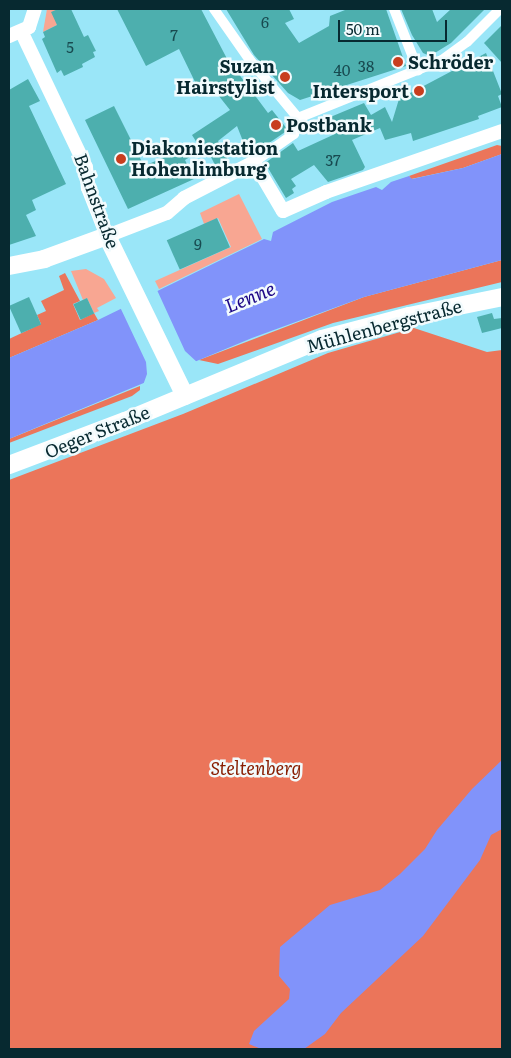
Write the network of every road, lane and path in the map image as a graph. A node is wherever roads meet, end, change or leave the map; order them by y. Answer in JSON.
{"nodes":[{"id":1,"x":35,"y":9,"type":"edge"},
{"id":2,"x":214,"y":9,"type":"edge"},
{"id":3,"x":394,"y":9,"type":"edge"},
{"id":4,"x":500,"y":9,"type":"edge"},
{"id":5,"x":15,"y":35,"type":"edge"},
{"id":6,"x":418,"y":70,"type":"junction"},
{"id":7,"x":298,"y":118,"type":"junction"},
{"id":8,"x":502,"y":131,"type":"edge"},
{"id":9,"x":254,"y":162,"type":"junction"},
{"id":10,"x":107,"y":236,"type":"junction"},
{"id":11,"x":9,"y":266,"type":"edge"},
{"id":12,"x":502,"y":297,"type":"edge"},
{"id":13,"x":182,"y":390,"type":"junction"},
{"id":14,"x":9,"y":465,"type":"edge"}],
"edges":[{"from":1,"to":5,"type":"street","name":"Bahnstraße"},
{"from":2,"to":7,"type":"street"},
{"from":3,"to":6,"type":"street"},
{"from":4,"to":6,"type":"street"},
{"from":5,"to":10,"type":"street","name":"Bahnstraße"},
{"from":6,"to":7,"type":"street"},
{"from":7,"to":9,"type":"street"},
{"from":8,"to":9,"type":"street"},
{"from":9,"to":10,"type":"street"},
{"from":10,"to":11,"type":"street"},
{"from":10,"to":13,"type":"street","name":"Bahnstraße"},
{"from":12,"to":13,"type":"street","name":"Mühlenbergstraße"},
{"from":13,"to":14,"type":"street","name":"Oeger Straße"}]}
